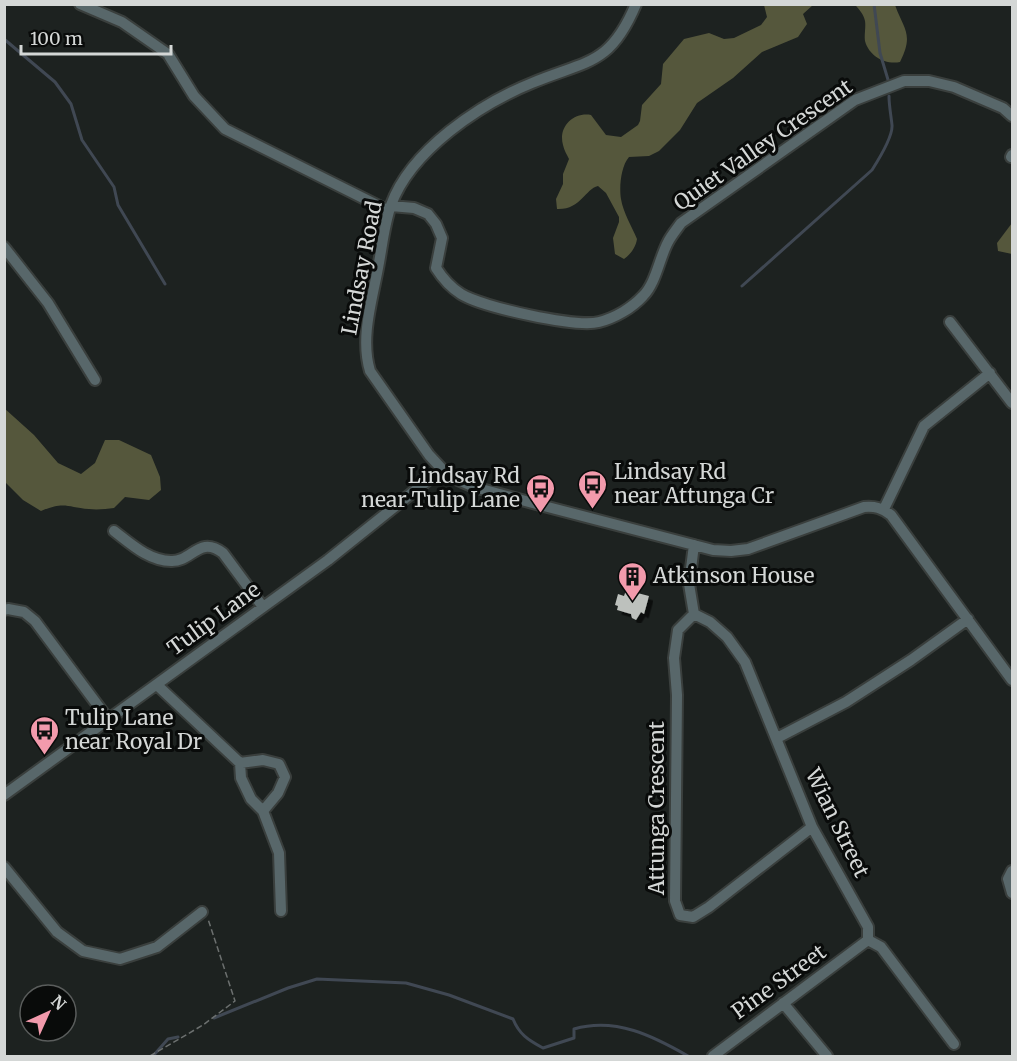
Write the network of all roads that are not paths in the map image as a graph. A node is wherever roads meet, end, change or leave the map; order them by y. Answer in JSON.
{"nodes":[{"id":1,"x":80,"y":4,"type":"edge"},
{"id":2,"x":636,"y":4,"type":"edge"},
{"id":3,"x":1012,"y":116,"type":"edge"},
{"id":4,"x":390,"y":209,"type":"junction"},
{"id":5,"x":4,"y":247,"type":"edge"},
{"id":6,"x":950,"y":322,"type":"dead end"},
{"id":7,"x":990,"y":373,"type":"junction"},
{"id":8,"x":95,"y":380,"type":"dead end"},
{"id":9,"x":1012,"y":403,"type":"edge"},
{"id":10,"x":442,"y":469,"type":"junction"},
{"id":11,"x":884,"y":509,"type":"junction"},
{"id":12,"x":114,"y":531,"type":"dead end"},
{"id":13,"x":694,"y":545,"type":"junction"},
{"id":14,"x":263,"y":607,"type":"junction"},
{"id":15,"x":4,"y":610,"type":"edge"},
{"id":16,"x":694,"y":614,"type":"junction"},
{"id":17,"x":968,"y":619,"type":"junction"},
{"id":18,"x":1012,"y":680,"type":"edge"},
{"id":19,"x":157,"y":685,"type":"junction"},
{"id":20,"x":108,"y":719,"type":"junction"},
{"id":21,"x":777,"y":738,"type":"junction"},
{"id":22,"x":240,"y":763,"type":"junction"},
{"id":23,"x":4,"y":795,"type":"edge"},
{"id":24,"x":262,"y":811,"type":"junction"},
{"id":25,"x":812,"y":827,"type":"junction"},
{"id":26,"x":4,"y":867,"type":"edge"},
{"id":27,"x":1012,"y":871,"type":"edge"},
{"id":28,"x":1012,"y":893,"type":"edge"},
{"id":29,"x":281,"y":911,"type":"dead end"},
{"id":30,"x":202,"y":912,"type":"road end"},
{"id":31,"x":868,"y":940,"type":"junction"},
{"id":32,"x":783,"y":1003,"type":"junction"},
{"id":33,"x":954,"y":1044,"type":"dead end"},
{"id":34,"x":714,"y":1056,"type":"edge"},
{"id":35,"x":827,"y":1056,"type":"edge"}],
"edges":[{"from":1,"to":4,"type":"street"},
{"from":2,"to":4,"type":"street","name":"Lindsay Road"},
{"from":3,"to":4,"type":"street","name":"Quiet Valley Crescent"},
{"from":4,"to":10,"type":"street","name":"Lindsay Road"},
{"from":5,"to":8,"type":"street"},
{"from":6,"to":7,"type":"street"},
{"from":7,"to":9,"type":"street"},
{"from":7,"to":11,"type":"street"},
{"from":10,"to":13,"type":"street","name":"Lindsay Road"},
{"from":10,"to":14,"type":"street","name":"Tulip Lane"},
{"from":11,"to":13,"type":"street","name":"Lindsay Road"},
{"from":11,"to":17,"type":"street"},
{"from":12,"to":14,"type":"street"},
{"from":13,"to":16,"type":"street"},
{"from":14,"to":19,"type":"street","name":"Tulip Lane"},
{"from":15,"to":20,"type":"street"},
{"from":16,"to":21,"type":"street","name":"Wian Street"},
{"from":16,"to":25,"type":"street","name":"Attunga Crescent"},
{"from":17,"to":18,"type":"street"},
{"from":17,"to":21,"type":"street"},
{"from":19,"to":20,"type":"street","name":"Tulip Lane"},
{"from":19,"to":22,"type":"street"},
{"from":20,"to":23,"type":"street","name":"Tulip Lane"},
{"from":21,"to":25,"type":"street","name":"Wian Street"},
{"from":22,"to":24,"type":"street"},
{"from":22,"to":24,"type":"street"},
{"from":24,"to":29,"type":"street"},
{"from":25,"to":31,"type":"street","name":"Wian Street"},
{"from":26,"to":30,"type":"street"},
{"from":27,"to":28,"type":"street"},
{"from":31,"to":32,"type":"street","name":"Pine Street"},
{"from":31,"to":33,"type":"street"},
{"from":32,"to":34,"type":"street","name":"Pine Street"},
{"from":32,"to":35,"type":"street"}]}
